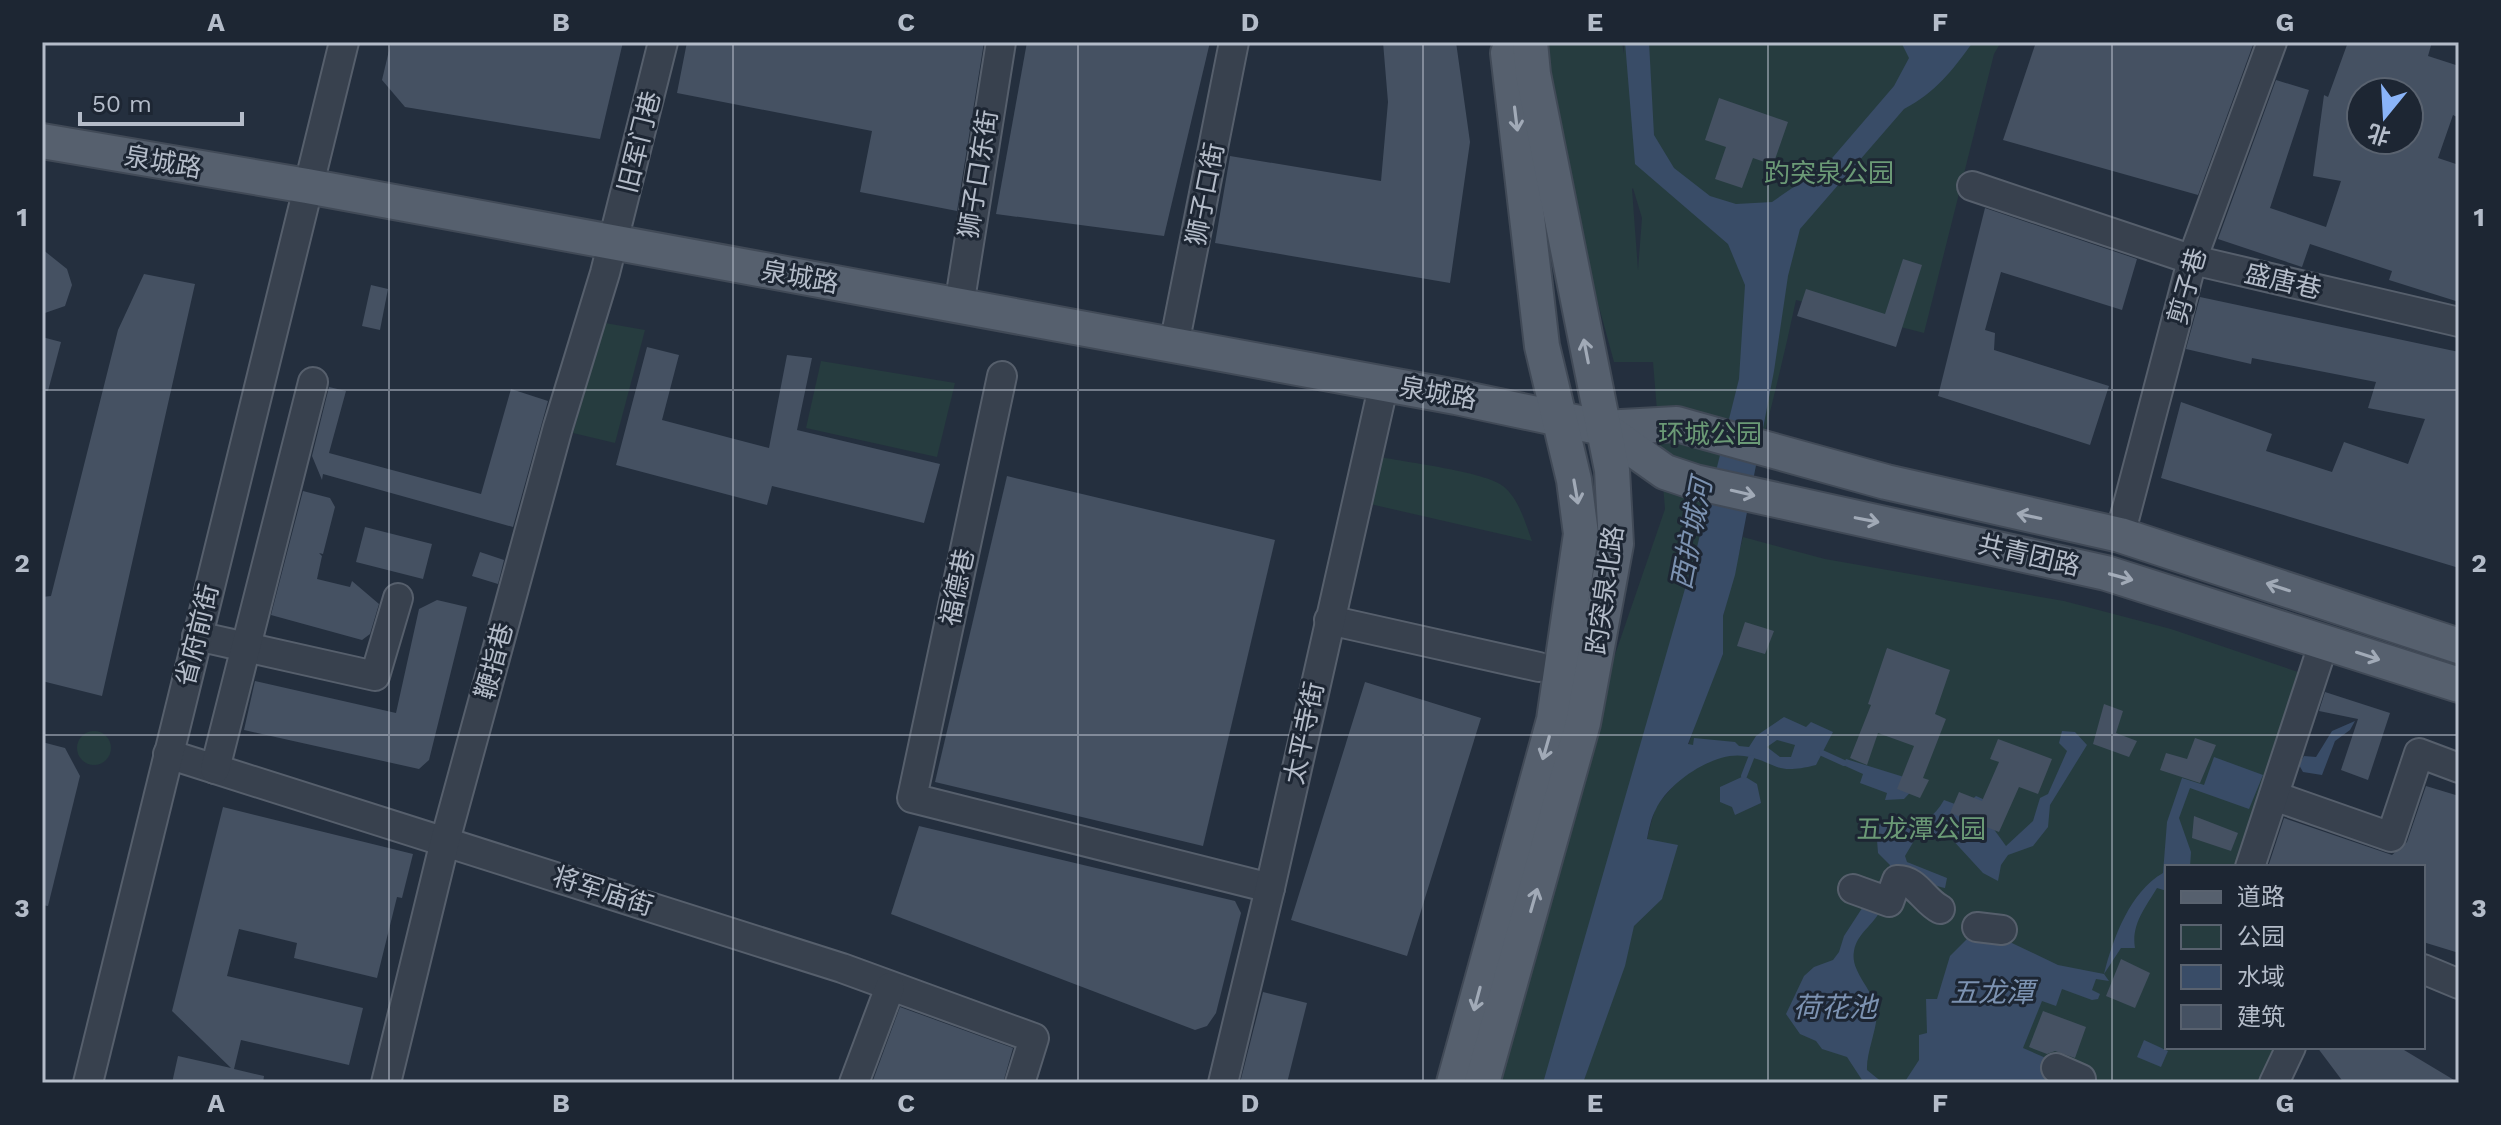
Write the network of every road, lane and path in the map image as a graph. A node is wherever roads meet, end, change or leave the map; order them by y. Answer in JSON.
{"nodes":[{"id":1,"x":344,"y":42,"type":"edge"},
{"id":2,"x":663,"y":42,"type":"edge"},
{"id":3,"x":1001,"y":42,"type":"edge"},
{"id":4,"x":1234,"y":42,"type":"edge"},
{"id":5,"x":1507,"y":42,"type":"edge"},
{"id":6,"x":1530,"y":42,"type":"edge"},
{"id":7,"x":2272,"y":42,"type":"edge"},
{"id":8,"x":42,"y":141,"type":"edge"},
{"id":9,"x":307,"y":186,"type":"junction"},
{"id":10,"x":1972,"y":186,"type":"dead end"},
{"id":11,"x":613,"y":242,"type":"junction"},
{"id":12,"x":2193,"y":260,"type":"junction"},
{"id":13,"x":959,"y":306,"type":"junction"},
{"id":14,"x":2459,"y":322,"type":"edge"},
{"id":15,"x":1174,"y":345,"type":"junction"},
{"id":16,"x":1002,"y":376,"type":"dead end"},
{"id":17,"x":313,"y":382,"type":"dead end"},
{"id":18,"x":1384,"y":383,"type":"junction"},
{"id":19,"x":1558,"y":416,"type":"junction"},
{"id":20,"x":1603,"y":428,"type":"junction"},
{"id":21,"x":2120,"y":535,"type":"junction"},
{"id":22,"x":398,"y":598,"type":"dead end"},
{"id":23,"x":1329,"y":620,"type":"junction"},
{"id":24,"x":197,"y":636,"type":"junction"},
{"id":25,"x":2324,"y":642,"type":"junction"},
{"id":26,"x":246,"y":646,"type":"junction"},
{"id":27,"x":2459,"y":646,"type":"edge"},
{"id":28,"x":1539,"y":667,"type":"dead end"},
{"id":29,"x":2459,"y":685,"type":"edge"},
{"id":30,"x":168,"y":754,"type":"junction"},
{"id":31,"x":2459,"y":768,"type":"edge"},
{"id":32,"x":215,"y":769,"type":"junction"},
{"id":33,"x":2274,"y":796,"type":"junction"},
{"id":34,"x":445,"y":841,"type":"junction"},
{"id":35,"x":2251,"y":865,"type":"edge"},
{"id":36,"x":1270,"y":888,"type":"junction"},
{"id":37,"x":1868,"y":894,"type":"dead end"},
{"id":38,"x":1940,"y":909,"type":"dead end"},
{"id":39,"x":2425,"y":970,"type":"edge"},
{"id":40,"x":2459,"y":984,"type":"edge"},
{"id":41,"x":890,"y":987,"type":"junction"},
{"id":42,"x":2290,"y":1049,"type":"edge"},
{"id":43,"x":88,"y":1083,"type":"edge"},
{"id":44,"x":386,"y":1083,"type":"edge"},
{"id":45,"x":854,"y":1083,"type":"edge"},
{"id":46,"x":1020,"y":1083,"type":"edge"},
{"id":47,"x":1223,"y":1083,"type":"edge"},
{"id":48,"x":1454,"y":1083,"type":"edge"},
{"id":49,"x":1482,"y":1083,"type":"edge"},
{"id":50,"x":2274,"y":1083,"type":"edge"}],
"edges":[{"from":1,"to":9,"type":"street","name":"省府前街"},
{"from":2,"to":11,"type":"street","name":"旧军门巷"},
{"from":3,"to":13,"type":"street","name":"狮子口东街"},
{"from":4,"to":15,"type":"street","name":"狮子口街"},
{"from":5,"to":19,"type":"main road","name":"趵突泉北路","one_way":true},
{"from":20,"to":6,"type":"main road","name":"趵突泉北路","one_way":true},
{"from":7,"to":12,"type":"street","name":"剪子巷"},
{"from":8,"to":9,"type":"main road","name":"泉城路"},
{"from":9,"to":11,"type":"main road","name":"泉城路"},
{"from":9,"to":24,"type":"street","name":"省府前街"},
{"from":10,"to":12,"type":"street","name":"盛唐巷"},
{"from":11,"to":13,"type":"main road","name":"泉城路"},
{"from":11,"to":34,"type":"street","name":"鞭指巷"},
{"from":12,"to":14,"type":"street","name":"盛唐巷"},
{"from":12,"to":21,"type":"street","name":"剪子巷"},
{"from":13,"to":15,"type":"main road","name":"泉城路"},
{"from":15,"to":18,"type":"main road","name":"泉城路"},
{"from":16,"to":36,"type":"street","name":"福德巷"},
{"from":17,"to":26,"type":"street"},
{"from":18,"to":19,"type":"main road","name":"泉城路"},
{"from":18,"to":23,"type":"street","name":"太平寺街"},
{"from":19,"to":20,"type":"main road","name":"共青团路"},
{"from":19,"to":48,"type":"main road","name":"趵突泉北路","one_way":true},
{"from":21,"to":20,"type":"main road","name":"共青团路","one_way":true},
{"from":20,"to":25,"type":"main road","name":"共青团路","one_way":true},
{"from":49,"to":20,"type":"main road","name":"趵突泉北路","one_way":true},
{"from":27,"to":21,"type":"main road","name":"共青团路","one_way":true},
{"from":22,"to":26,"type":"street"},
{"from":23,"to":28,"type":"street"},
{"from":23,"to":36,"type":"street","name":"太平寺街"},
{"from":24,"to":26,"type":"street"},
{"from":24,"to":30,"type":"street","name":"省府前街"},
{"from":25,"to":29,"type":"main road","name":"共青团路","one_way":true},
{"from":25,"to":33,"type":"street"},
{"from":26,"to":32,"type":"street"},
{"from":30,"to":32,"type":"street","name":"将军庙街"},
{"from":30,"to":43,"type":"street","name":"省府前街"},
{"from":31,"to":33,"type":"street"},
{"from":32,"to":34,"type":"street","name":"将军庙街"},
{"from":33,"to":35,"type":"street"},
{"from":34,"to":41,"type":"street","name":"将军庙街"},
{"from":34,"to":44,"type":"street","name":"鞭指巷"},
{"from":36,"to":47,"type":"street","name":"太平寺街"},
{"from":37,"to":38,"type":"street"},
{"from":39,"to":40,"type":"street"},
{"from":41,"to":45,"type":"street"},
{"from":41,"to":46,"type":"street","name":"将军庙街"},
{"from":42,"to":50,"type":"street"}]}
